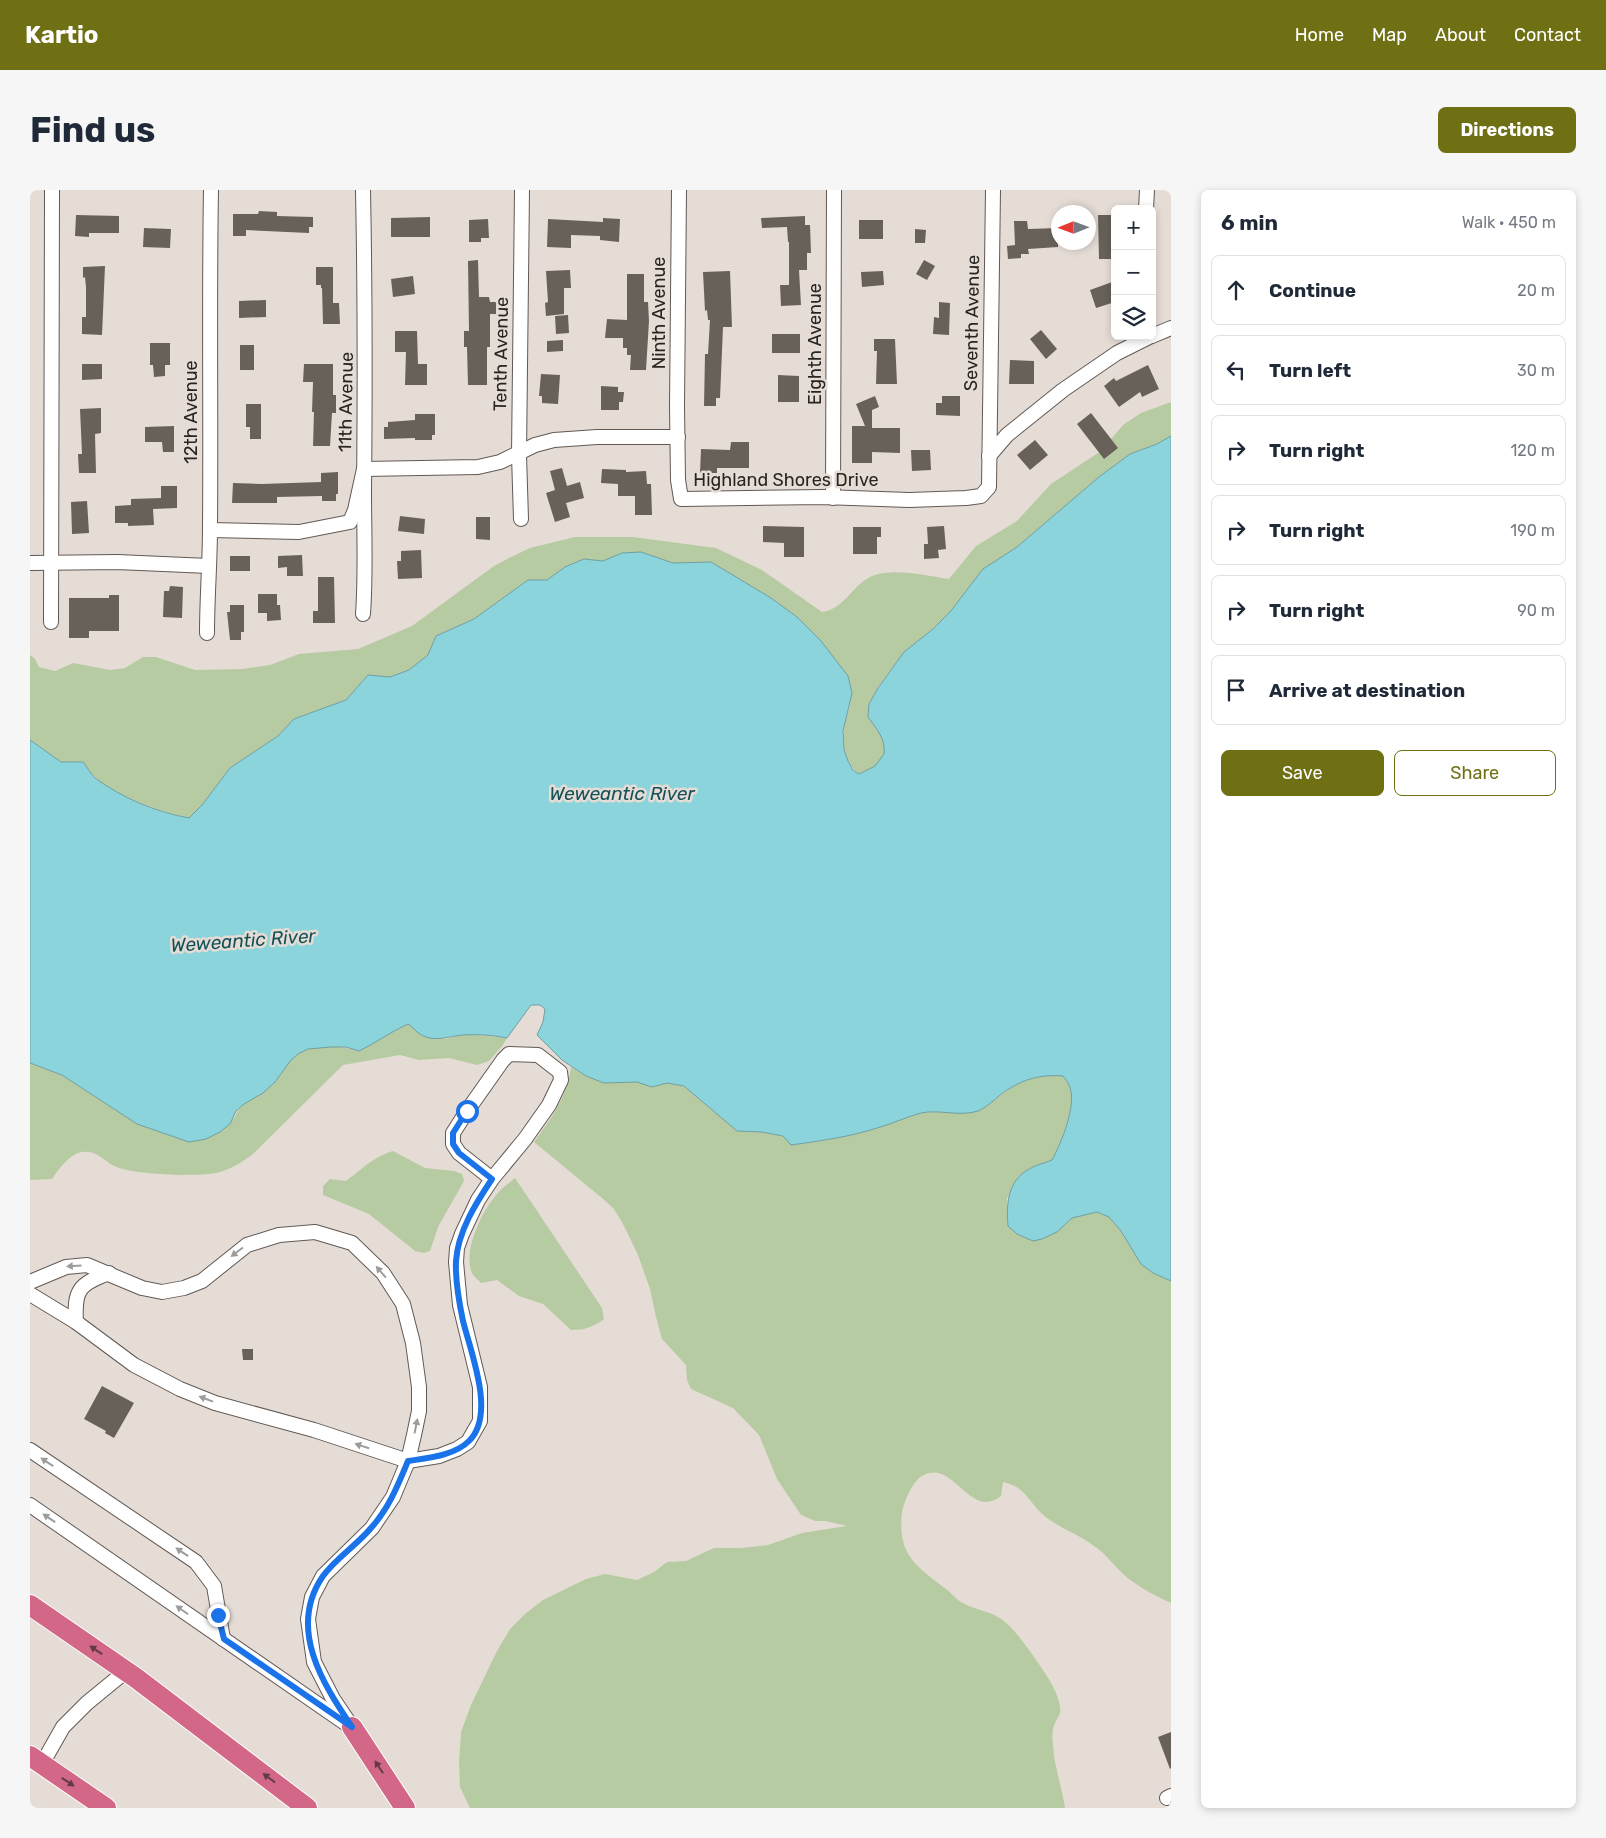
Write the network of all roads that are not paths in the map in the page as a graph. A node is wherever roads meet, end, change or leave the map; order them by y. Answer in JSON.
{"nodes":[{"id":1,"x":52,"y":190,"type":"edge"},
{"id":2,"x":211,"y":190,"type":"edge"},
{"id":3,"x":363,"y":190,"type":"edge"},
{"id":4,"x":522,"y":190,"type":"edge"},
{"id":5,"x":679,"y":190,"type":"edge"},
{"id":6,"x":834,"y":190,"type":"edge"},
{"id":7,"x":993,"y":190,"type":"edge"},
{"id":8,"x":1147,"y":190,"type":"edge"},
{"id":9,"x":1146,"y":205,"type":"edge"},
{"id":10,"x":1171,"y":328,"type":"edge"},
{"id":11,"x":1156,"y":334,"type":"edge"},
{"id":12,"x":1141,"y":340,"type":"edge"},
{"id":13,"x":678,"y":437,"type":"junction"},
{"id":14,"x":519,"y":455,"type":"junction"},
{"id":15,"x":989,"y":456,"type":"junction"},
{"id":16,"x":364,"y":469,"type":"junction"},
{"id":17,"x":833,"y":498,"type":"junction"},
{"id":18,"x":521,"y":519,"type":"dead end"},
{"id":19,"x":210,"y":530,"type":"junction"},
{"id":20,"x":50,"y":562,"type":"junction"},
{"id":21,"x":30,"y":563,"type":"edge"},
{"id":22,"x":209,"y":566,"type":"junction"},
{"id":23,"x":363,"y":614,"type":"dead end"},
{"id":24,"x":51,"y":622,"type":"dead end"},
{"id":25,"x":207,"y":633,"type":"dead end"},
{"id":26,"x":492,"y":1179,"type":"junction"},
{"id":27,"x":109,"y":1273,"type":"junction"},
{"id":28,"x":30,"y":1282,"type":"edge"},
{"id":29,"x":30,"y":1294,"type":"edge"},
{"id":30,"x":76,"y":1322,"type":"junction"},
{"id":31,"x":30,"y":1450,"type":"edge"},
{"id":32,"x":408,"y":1461,"type":"junction"},
{"id":33,"x":30,"y":1505,"type":"edge"},
{"id":34,"x":30,"y":1605,"type":"edge"},
{"id":35,"x":224,"y":1639,"type":"junction"},
{"id":36,"x":126,"y":1671,"type":"junction"},
{"id":37,"x":352,"y":1727,"type":"junction"},
{"id":38,"x":36,"y":1760,"type":"edge"},
{"id":39,"x":106,"y":1808,"type":"edge"},
{"id":40,"x":307,"y":1808,"type":"edge"},
{"id":41,"x":405,"y":1808,"type":"edge"}],
"edges":[{"from":1,"to":20,"type":"street"},
{"from":2,"to":19,"type":"street","name":"12th Avenue"},
{"from":3,"to":16,"type":"street","name":"11th Avenue"},
{"from":4,"to":14,"type":"street","name":"Tenth Avenue"},
{"from":5,"to":13,"type":"street","name":"Ninth Avenue"},
{"from":6,"to":17,"type":"street","name":"Eighth Avenue"},
{"from":7,"to":15,"type":"street","name":"Seventh Avenue"},
{"from":8,"to":9,"type":"street"},
{"from":10,"to":11,"type":"street"},
{"from":12,"to":15,"type":"street"},
{"from":13,"to":14,"type":"street"},
{"from":13,"to":17,"type":"street","name":"Highland Shores Drive"},
{"from":14,"to":16,"type":"street"},
{"from":14,"to":18,"type":"street","name":"Tenth Avenue"},
{"from":15,"to":17,"type":"street","name":"Highland Shores Drive"},
{"from":16,"to":19,"type":"street"},
{"from":16,"to":23,"type":"street","name":"11th Avenue"},
{"from":19,"to":22,"type":"street","name":"12th Avenue"},
{"from":20,"to":21,"type":"street"},
{"from":20,"to":22,"type":"street"},
{"from":20,"to":24,"type":"street"},
{"from":22,"to":25,"type":"street","name":"12th Avenue"},
{"from":26,"to":26,"type":"street"},
{"from":26,"to":32,"type":"street"},
{"from":27,"to":28,"type":"street","one_way":true},
{"from":27,"to":30,"type":"street"},
{"from":32,"to":27,"type":"street","one_way":true},
{"from":29,"to":30,"type":"street"},
{"from":32,"to":30,"type":"street","one_way":true},
{"from":35,"to":31,"type":"street","one_way":true},
{"from":32,"to":37,"type":"street"},
{"from":35,"to":33,"type":"street","one_way":true},
{"from":36,"to":34,"type":"highway","one_way":true},
{"from":35,"to":37,"type":"street"},
{"from":36,"to":38,"type":"street"},
{"from":40,"to":36,"type":"highway","one_way":true},
{"from":41,"to":37,"type":"highway","one_way":true},
{"from":38,"to":39,"type":"highway","one_way":true}]}
